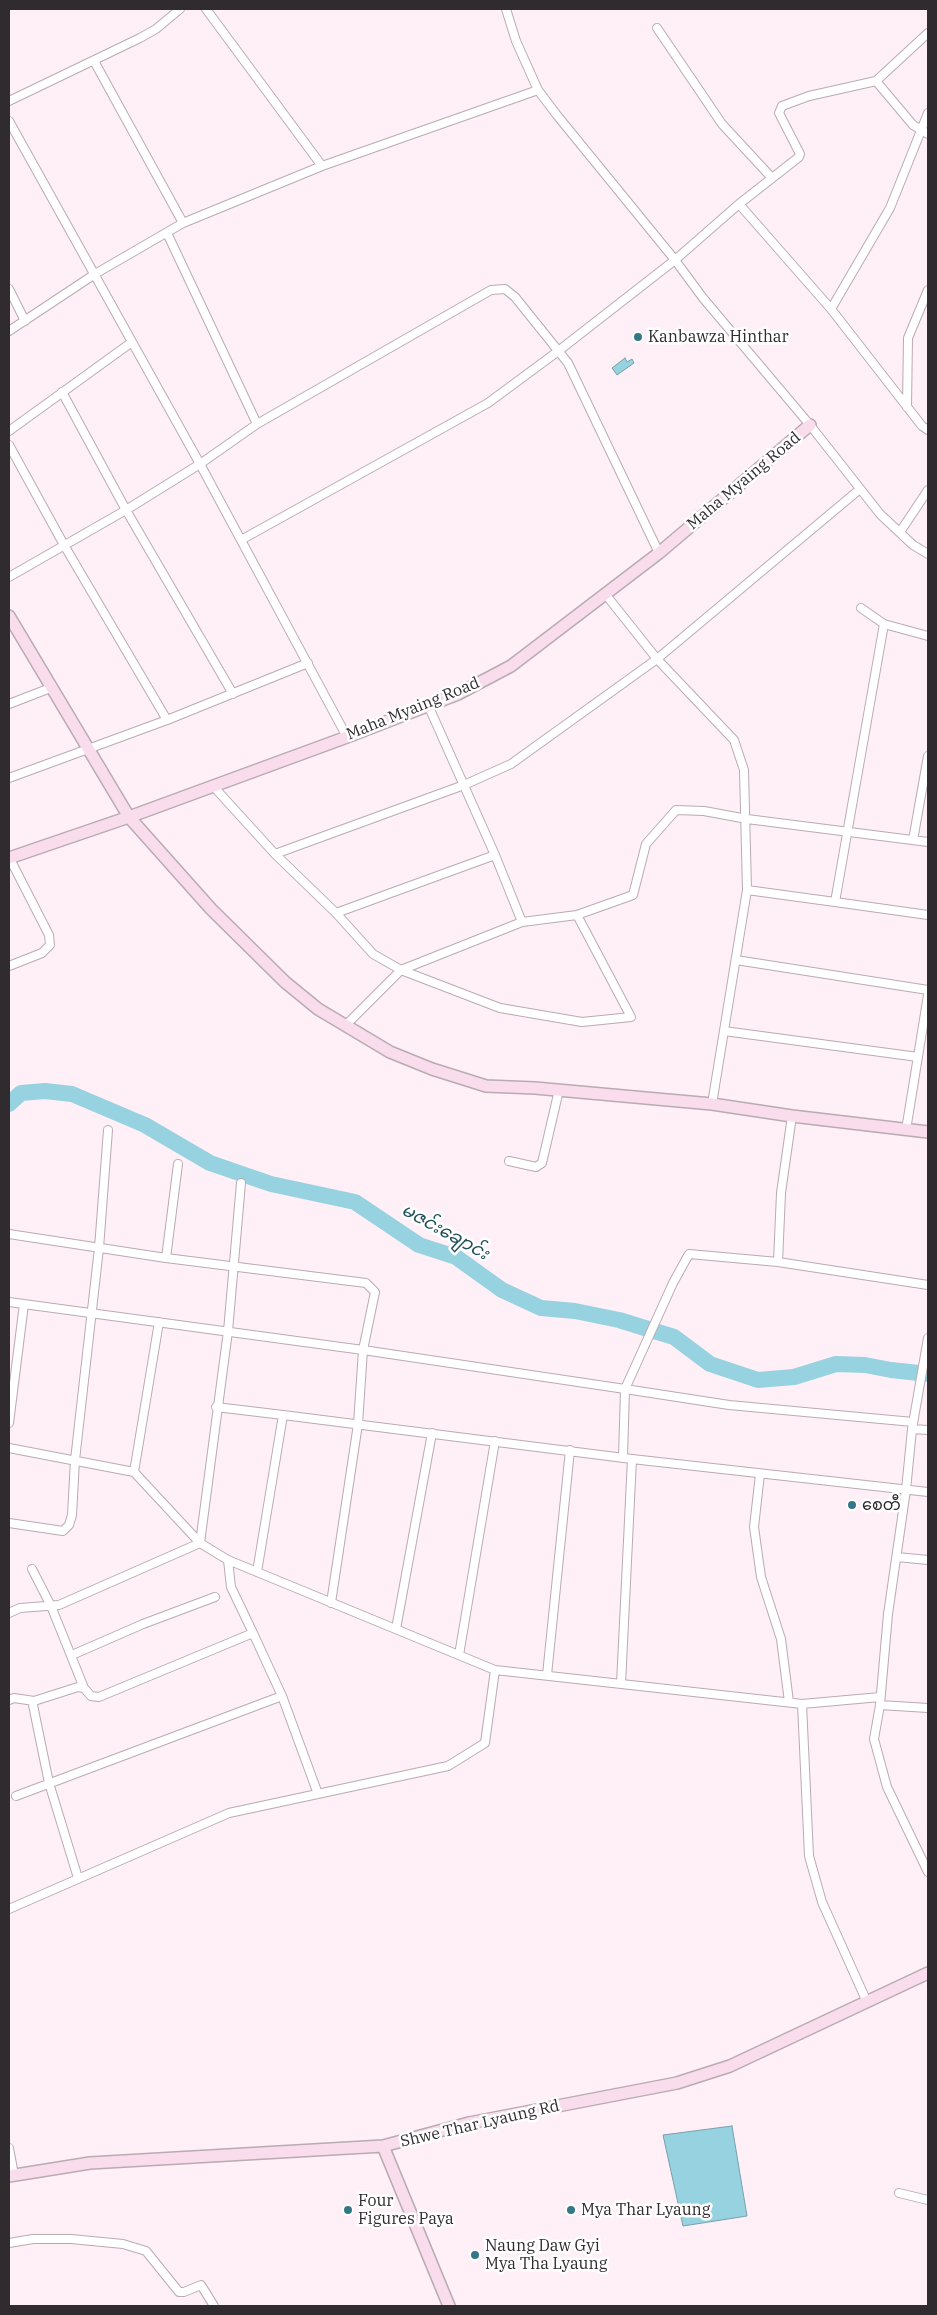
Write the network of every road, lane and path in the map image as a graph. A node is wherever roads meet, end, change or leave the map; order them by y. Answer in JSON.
{"nodes":[{"id":1,"x":180,"y":9,"type":"edge"},
{"id":2,"x":206,"y":9,"type":"edge"},
{"id":3,"x":506,"y":9,"type":"edge"},
{"id":4,"x":657,"y":28,"type":"dead end"},
{"id":5,"x":928,"y":33,"type":"edge"},
{"id":6,"x":94,"y":61,"type":"junction"},
{"id":7,"x":876,"y":81,"type":"junction"},
{"id":8,"x":538,"y":90,"type":"junction"},
{"id":9,"x":9,"y":101,"type":"edge"},
{"id":10,"x":928,"y":113,"type":"edge"},
{"id":11,"x":9,"y":121,"type":"edge"},
{"id":12,"x":925,"y":133,"type":"edge"},
{"id":13,"x":322,"y":166,"type":"junction"},
{"id":14,"x":772,"y":178,"type":"junction"},
{"id":15,"x":739,"y":204,"type":"junction"},
{"id":16,"x":182,"y":223,"type":"junction"},
{"id":17,"x":168,"y":232,"type":"junction"},
{"id":18,"x":675,"y":260,"type":"junction"},
{"id":19,"x":95,"y":274,"type":"junction"},
{"id":20,"x":9,"y":289,"type":"edge"},
{"id":21,"x":928,"y":290,"type":"edge"},
{"id":22,"x":831,"y":309,"type":"junction"},
{"id":23,"x":25,"y":320,"type":"junction"},
{"id":24,"x":9,"y":331,"type":"edge"},
{"id":25,"x":132,"y":342,"type":"junction"},
{"id":26,"x":557,"y":352,"type":"junction"},
{"id":27,"x":62,"y":392,"type":"junction"},
{"id":28,"x":907,"y":407,"type":"junction"},
{"id":29,"x":257,"y":424,"type":"junction"},
{"id":30,"x":810,"y":425,"type":"junction"},
{"id":31,"x":9,"y":430,"type":"edge"},
{"id":32,"x":928,"y":430,"type":"edge"},
{"id":33,"x":9,"y":445,"type":"edge"},
{"id":34,"x":200,"y":464,"type":"junction"},
{"id":35,"x":860,"y":489,"type":"junction"},
{"id":36,"x":928,"y":490,"type":"edge"},
{"id":37,"x":126,"y":510,"type":"junction"},
{"id":38,"x":900,"y":532,"type":"junction"},
{"id":39,"x":241,"y":540,"type":"junction"},
{"id":40,"x":64,"y":545,"type":"junction"},
{"id":41,"x":659,"y":553,"type":"junction"},
{"id":42,"x":928,"y":554,"type":"edge"},
{"id":43,"x":9,"y":577,"type":"edge"},
{"id":44,"x":606,"y":595,"type":"junction"},
{"id":45,"x":861,"y":608,"type":"dead end"},
{"id":46,"x":9,"y":616,"type":"edge"},
{"id":47,"x":884,"y":624,"type":"junction"},
{"id":48,"x":928,"y":636,"type":"edge"},
{"id":49,"x":656,"y":659,"type":"junction"},
{"id":50,"x":308,"y":663,"type":"junction"},
{"id":51,"x":53,"y":687,"type":"junction"},
{"id":52,"x":233,"y":694,"type":"junction"},
{"id":53,"x":9,"y":704,"type":"edge"},
{"id":54,"x":428,"y":706,"type":"junction"},
{"id":55,"x":166,"y":720,"type":"junction"},
{"id":56,"x":348,"y":737,"type":"junction"},
{"id":57,"x":88,"y":750,"type":"junction"},
{"id":58,"x":928,"y":756,"type":"edge"},
{"id":59,"x":9,"y":778,"type":"edge"},
{"id":60,"x":464,"y":785,"type":"junction"},
{"id":61,"x":213,"y":786,"type":"junction"},
{"id":62,"x":129,"y":817,"type":"junction"},
{"id":63,"x":747,"y":820,"type":"junction"},
{"id":64,"x":847,"y":830,"type":"junction"},
{"id":65,"x":913,"y":840,"type":"junction"},
{"id":66,"x":928,"y":842,"type":"edge"},
{"id":67,"x":276,"y":854,"type":"junction"},
{"id":68,"x":495,"y":855,"type":"junction"},
{"id":69,"x":9,"y":858,"type":"edge"},
{"id":70,"x":747,"y":890,"type":"junction"},
{"id":71,"x":835,"y":902,"type":"junction"},
{"id":72,"x":336,"y":913,"type":"junction"},
{"id":73,"x":577,"y":915,"type":"junction"},
{"id":74,"x":928,"y":915,"type":"edge"},
{"id":75,"x":522,"y":922,"type":"junction"},
{"id":76,"x":736,"y":960,"type":"junction"},
{"id":77,"x":9,"y":966,"type":"edge"},
{"id":78,"x":401,"y":970,"type":"junction"},
{"id":79,"x":928,"y":990,"type":"edge"},
{"id":80,"x":928,"y":995,"type":"edge"},
{"id":81,"x":345,"y":1026,"type":"junction"},
{"id":82,"x":724,"y":1031,"type":"junction"},
{"id":83,"x":918,"y":1058,"type":"junction"},
{"id":84,"x":559,"y":1090,"type":"junction"},
{"id":85,"x":712,"y":1104,"type":"junction"},
{"id":86,"x":792,"y":1116,"type":"junction"},
{"id":87,"x":108,"y":1130,"type":"dead end"},
{"id":88,"x":906,"y":1130,"type":"junction"},
{"id":89,"x":928,"y":1132,"type":"edge"},
{"id":90,"x":509,"y":1161,"type":"dead end"},
{"id":91,"x":178,"y":1164,"type":"dead end"},
{"id":92,"x":241,"y":1183,"type":"dead end"},
{"id":93,"x":9,"y":1234,"type":"edge"},
{"id":94,"x":99,"y":1248,"type":"junction"},
{"id":95,"x":166,"y":1258,"type":"junction"},
{"id":96,"x":778,"y":1262,"type":"junction"},
{"id":97,"x":233,"y":1266,"type":"junction"},
{"id":98,"x":928,"y":1285,"type":"edge"},
{"id":99,"x":9,"y":1302,"type":"edge"},
{"id":100,"x":24,"y":1304,"type":"junction"},
{"id":101,"x":92,"y":1313,"type":"junction"},
{"id":102,"x":159,"y":1322,"type":"junction"},
{"id":103,"x":228,"y":1331,"type":"junction"},
{"id":104,"x":928,"y":1338,"type":"edge"},
{"id":105,"x":363,"y":1350,"type":"junction"},
{"id":106,"x":626,"y":1389,"type":"junction"},
{"id":107,"x":216,"y":1407,"type":"junction"},
{"id":108,"x":283,"y":1415,"type":"junction"},
{"id":109,"x":9,"y":1423,"type":"edge"},
{"id":110,"x":358,"y":1424,"type":"junction"},
{"id":111,"x":913,"y":1425,"type":"junction"},
{"id":112,"x":928,"y":1430,"type":"edge"},
{"id":113,"x":432,"y":1433,"type":"junction"},
{"id":114,"x":495,"y":1441,"type":"junction"},
{"id":115,"x":9,"y":1448,"type":"edge"},
{"id":116,"x":570,"y":1450,"type":"junction"},
{"id":117,"x":623,"y":1458,"type":"junction"},
{"id":118,"x":632,"y":1459,"type":"junction"},
{"id":119,"x":75,"y":1460,"type":"junction"},
{"id":120,"x":134,"y":1472,"type":"junction"},
{"id":121,"x":760,"y":1474,"type":"junction"},
{"id":122,"x":906,"y":1490,"type":"junction"},
{"id":123,"x":928,"y":1492,"type":"edge"},
{"id":124,"x":9,"y":1523,"type":"edge"},
{"id":125,"x":200,"y":1543,"type":"junction"},
{"id":126,"x":897,"y":1557,"type":"junction"},
{"id":127,"x":228,"y":1560,"type":"junction"},
{"id":128,"x":928,"y":1560,"type":"edge"},
{"id":129,"x":32,"y":1569,"type":"dead end"},
{"id":130,"x":257,"y":1572,"type":"junction"},
{"id":131,"x":214,"y":1597,"type":"dead end"},
{"id":132,"x":331,"y":1603,"type":"junction"},
{"id":133,"x":51,"y":1606,"type":"junction"},
{"id":134,"x":9,"y":1613,"type":"edge"},
{"id":135,"x":396,"y":1629,"type":"junction"},
{"id":136,"x":253,"y":1633,"type":"junction"},
{"id":137,"x":72,"y":1655,"type":"junction"},
{"id":138,"x":458,"y":1655,"type":"junction"},
{"id":139,"x":495,"y":1670,"type":"junction"},
{"id":140,"x":547,"y":1676,"type":"junction"},
{"id":141,"x":621,"y":1684,"type":"junction"},
{"id":142,"x":84,"y":1688,"type":"junction"},
{"id":143,"x":282,"y":1696,"type":"junction"},
{"id":144,"x":9,"y":1700,"type":"edge"},
{"id":145,"x":34,"y":1701,"type":"junction"},
{"id":146,"x":880,"y":1701,"type":"junction"},
{"id":147,"x":788,"y":1702,"type":"junction"},
{"id":148,"x":802,"y":1704,"type":"junction"},
{"id":149,"x":928,"y":1708,"type":"edge"},
{"id":150,"x":49,"y":1783,"type":"junction"},
{"id":151,"x":318,"y":1794,"type":"junction"},
{"id":152,"x":16,"y":1796,"type":"dead end"},
{"id":153,"x":928,"y":1872,"type":"edge"},
{"id":154,"x":78,"y":1878,"type":"junction"},
{"id":155,"x":9,"y":1909,"type":"edge"},
{"id":156,"x":928,"y":1973,"type":"edge"},
{"id":157,"x":867,"y":2002,"type":"junction"},
{"id":158,"x":383,"y":2146,"type":"junction"},
{"id":159,"x":9,"y":2148,"type":"edge"},
{"id":160,"x":11,"y":2175,"type":"edge"},
{"id":161,"x":899,"y":2193,"type":"dead end"},
{"id":162,"x":928,"y":2200,"type":"edge"},
{"id":163,"x":9,"y":2243,"type":"edge"},
{"id":164,"x":214,"y":2306,"type":"edge"},
{"id":165,"x":449,"y":2306,"type":"edge"}],
"edges":[{"from":1,"to":6,"type":"street"},
{"from":2,"to":13,"type":"street"},
{"from":3,"to":8,"type":"street"},
{"from":4,"to":14,"type":"street"},
{"from":5,"to":7,"type":"street"},
{"from":6,"to":9,"type":"street"},
{"from":6,"to":16,"type":"street"},
{"from":7,"to":12,"type":"street"},
{"from":7,"to":14,"type":"street"},
{"from":8,"to":13,"type":"street"},
{"from":8,"to":18,"type":"street"},
{"from":10,"to":12,"type":"street"},
{"from":11,"to":19,"type":"street"},
{"from":12,"to":22,"type":"street"},
{"from":13,"to":16,"type":"street"},
{"from":14,"to":15,"type":"street"},
{"from":15,"to":18,"type":"street"},
{"from":15,"to":22,"type":"street"},
{"from":16,"to":17,"type":"street"},
{"from":17,"to":19,"type":"street"},
{"from":17,"to":29,"type":"street"},
{"from":18,"to":26,"type":"street"},
{"from":18,"to":30,"type":"street"},
{"from":19,"to":23,"type":"street"},
{"from":19,"to":25,"type":"street"},
{"from":20,"to":23,"type":"street"},
{"from":21,"to":28,"type":"street"},
{"from":22,"to":28,"type":"street"},
{"from":23,"to":24,"type":"street"},
{"from":25,"to":27,"type":"street"},
{"from":25,"to":34,"type":"street"},
{"from":26,"to":29,"type":"street"},
{"from":26,"to":39,"type":"street"},
{"from":26,"to":41,"type":"street"},
{"from":27,"to":31,"type":"street"},
{"from":27,"to":37,"type":"street"},
{"from":28,"to":32,"type":"street"},
{"from":29,"to":34,"type":"street"},
{"from":30,"to":35,"type":"street"},
{"from":30,"to":41,"type":"street","name":"Maha Myaing Road"},
{"from":33,"to":40,"type":"street"},
{"from":34,"to":37,"type":"street"},
{"from":34,"to":39,"type":"street"},
{"from":35,"to":38,"type":"street"},
{"from":35,"to":49,"type":"street"},
{"from":36,"to":38,"type":"street"},
{"from":37,"to":40,"type":"street"},
{"from":37,"to":52,"type":"street"},
{"from":38,"to":42,"type":"street"},
{"from":39,"to":50,"type":"street"},
{"from":40,"to":43,"type":"street"},
{"from":40,"to":55,"type":"street"},
{"from":41,"to":44,"type":"street","name":"Maha Myaing Road"},
{"from":44,"to":49,"type":"street"},
{"from":44,"to":54,"type":"street","name":"Maha Myaing Road"},
{"from":45,"to":47,"type":"street"},
{"from":46,"to":51,"type":"street"},
{"from":47,"to":48,"type":"street"},
{"from":47,"to":64,"type":"street"},
{"from":49,"to":60,"type":"street"},
{"from":49,"to":63,"type":"street"},
{"from":50,"to":52,"type":"street"},
{"from":50,"to":56,"type":"street"},
{"from":51,"to":53,"type":"street"},
{"from":51,"to":57,"type":"street"},
{"from":52,"to":55,"type":"street"},
{"from":54,"to":56,"type":"street","name":"Maha Myaing Road"},
{"from":54,"to":60,"type":"street"},
{"from":55,"to":57,"type":"street"},
{"from":56,"to":61,"type":"street","name":"Maha Myaing Road"},
{"from":57,"to":59,"type":"street"},
{"from":57,"to":62,"type":"street"},
{"from":58,"to":65,"type":"street"},
{"from":60,"to":67,"type":"street"},
{"from":60,"to":68,"type":"street"},
{"from":61,"to":62,"type":"street","name":"Maha Myaing Road"},
{"from":61,"to":67,"type":"street"},
{"from":62,"to":69,"type":"street","name":"Maha Myaing Road"},
{"from":62,"to":81,"type":"street"},
{"from":63,"to":64,"type":"street"},
{"from":63,"to":70,"type":"street"},
{"from":63,"to":73,"type":"street"},
{"from":64,"to":65,"type":"street"},
{"from":64,"to":71,"type":"street"},
{"from":65,"to":66,"type":"street"},
{"from":67,"to":72,"type":"street"},
{"from":68,"to":72,"type":"street"},
{"from":68,"to":75,"type":"street"},
{"from":69,"to":77,"type":"street"},
{"from":70,"to":71,"type":"street"},
{"from":70,"to":76,"type":"street"},
{"from":71,"to":74,"type":"street"},
{"from":72,"to":78,"type":"street"},
{"from":73,"to":75,"type":"street"},
{"from":73,"to":78,"type":"street"},
{"from":75,"to":78,"type":"street"},
{"from":76,"to":79,"type":"street"},
{"from":76,"to":82,"type":"street"},
{"from":78,"to":81,"type":"street"},
{"from":80,"to":83,"type":"street"},
{"from":81,"to":84,"type":"street"},
{"from":82,"to":83,"type":"street"},
{"from":82,"to":85,"type":"street"},
{"from":83,"to":88,"type":"street"},
{"from":84,"to":85,"type":"street"},
{"from":84,"to":90,"type":"street"},
{"from":85,"to":86,"type":"street"},
{"from":86,"to":88,"type":"street"},
{"from":86,"to":96,"type":"street"},
{"from":87,"to":94,"type":"street"},
{"from":88,"to":89,"type":"street"},
{"from":91,"to":95,"type":"street"},
{"from":92,"to":97,"type":"street"},
{"from":93,"to":94,"type":"street"},
{"from":94,"to":95,"type":"street"},
{"from":94,"to":101,"type":"street"},
{"from":95,"to":97,"type":"street"},
{"from":96,"to":98,"type":"street"},
{"from":96,"to":106,"type":"street"},
{"from":97,"to":103,"type":"street"},
{"from":97,"to":105,"type":"street"},
{"from":99,"to":100,"type":"street"},
{"from":100,"to":101,"type":"street"},
{"from":100,"to":109,"type":"street"},
{"from":101,"to":102,"type":"street"},
{"from":101,"to":119,"type":"street"},
{"from":102,"to":103,"type":"street"},
{"from":102,"to":120,"type":"street"},
{"from":103,"to":105,"type":"street"},
{"from":103,"to":107,"type":"street"},
{"from":104,"to":111,"type":"street"},
{"from":105,"to":106,"type":"street"},
{"from":105,"to":110,"type":"street"},
{"from":106,"to":111,"type":"street"},
{"from":106,"to":117,"type":"street"},
{"from":107,"to":108,"type":"street"},
{"from":107,"to":125,"type":"street"},
{"from":108,"to":110,"type":"street"},
{"from":108,"to":130,"type":"street"},
{"from":110,"to":113,"type":"street"},
{"from":110,"to":132,"type":"street"},
{"from":111,"to":112,"type":"street"},
{"from":111,"to":122,"type":"street"},
{"from":113,"to":114,"type":"street"},
{"from":113,"to":135,"type":"street"},
{"from":114,"to":116,"type":"street"},
{"from":114,"to":138,"type":"street"},
{"from":115,"to":119,"type":"street"},
{"from":116,"to":117,"type":"street"},
{"from":116,"to":140,"type":"street"},
{"from":117,"to":118,"type":"street"},
{"from":118,"to":121,"type":"street"},
{"from":118,"to":141,"type":"street"},
{"from":119,"to":120,"type":"street"},
{"from":119,"to":124,"type":"street"},
{"from":120,"to":125,"type":"street"},
{"from":121,"to":122,"type":"street"},
{"from":121,"to":147,"type":"street"},
{"from":122,"to":123,"type":"street"},
{"from":122,"to":126,"type":"street"},
{"from":125,"to":127,"type":"street"},
{"from":125,"to":133,"type":"street"},
{"from":126,"to":128,"type":"street"},
{"from":126,"to":146,"type":"street"},
{"from":127,"to":130,"type":"street"},
{"from":127,"to":136,"type":"street"},
{"from":129,"to":133,"type":"street"},
{"from":130,"to":132,"type":"street"},
{"from":131,"to":137,"type":"street"},
{"from":132,"to":135,"type":"street"},
{"from":133,"to":134,"type":"street"},
{"from":133,"to":137,"type":"street"},
{"from":135,"to":138,"type":"street"},
{"from":136,"to":142,"type":"street"},
{"from":136,"to":143,"type":"street"},
{"from":137,"to":142,"type":"street"},
{"from":138,"to":139,"type":"street"},
{"from":139,"to":140,"type":"street"},
{"from":139,"to":151,"type":"street"},
{"from":140,"to":141,"type":"street"},
{"from":141,"to":147,"type":"street"},
{"from":142,"to":145,"type":"street"},
{"from":143,"to":150,"type":"street"},
{"from":143,"to":151,"type":"street"},
{"from":144,"to":145,"type":"street"},
{"from":145,"to":150,"type":"street"},
{"from":146,"to":148,"type":"street"},
{"from":146,"to":149,"type":"street"},
{"from":146,"to":153,"type":"street"},
{"from":147,"to":148,"type":"street"},
{"from":148,"to":157,"type":"street"},
{"from":150,"to":152,"type":"street"},
{"from":150,"to":154,"type":"street"},
{"from":151,"to":154,"type":"street"},
{"from":154,"to":155,"type":"street"},
{"from":156,"to":157,"type":"street","name":"Shwe Thar Lyaung Rd"},
{"from":157,"to":158,"type":"street","name":"Shwe Thar Lyaung Rd"},
{"from":158,"to":160,"type":"street","name":"Shwe Thar Lyaung Rd"},
{"from":158,"to":165,"type":"street"},
{"from":159,"to":160,"type":"street"},
{"from":161,"to":162,"type":"street"},
{"from":163,"to":164,"type":"street"}]}
